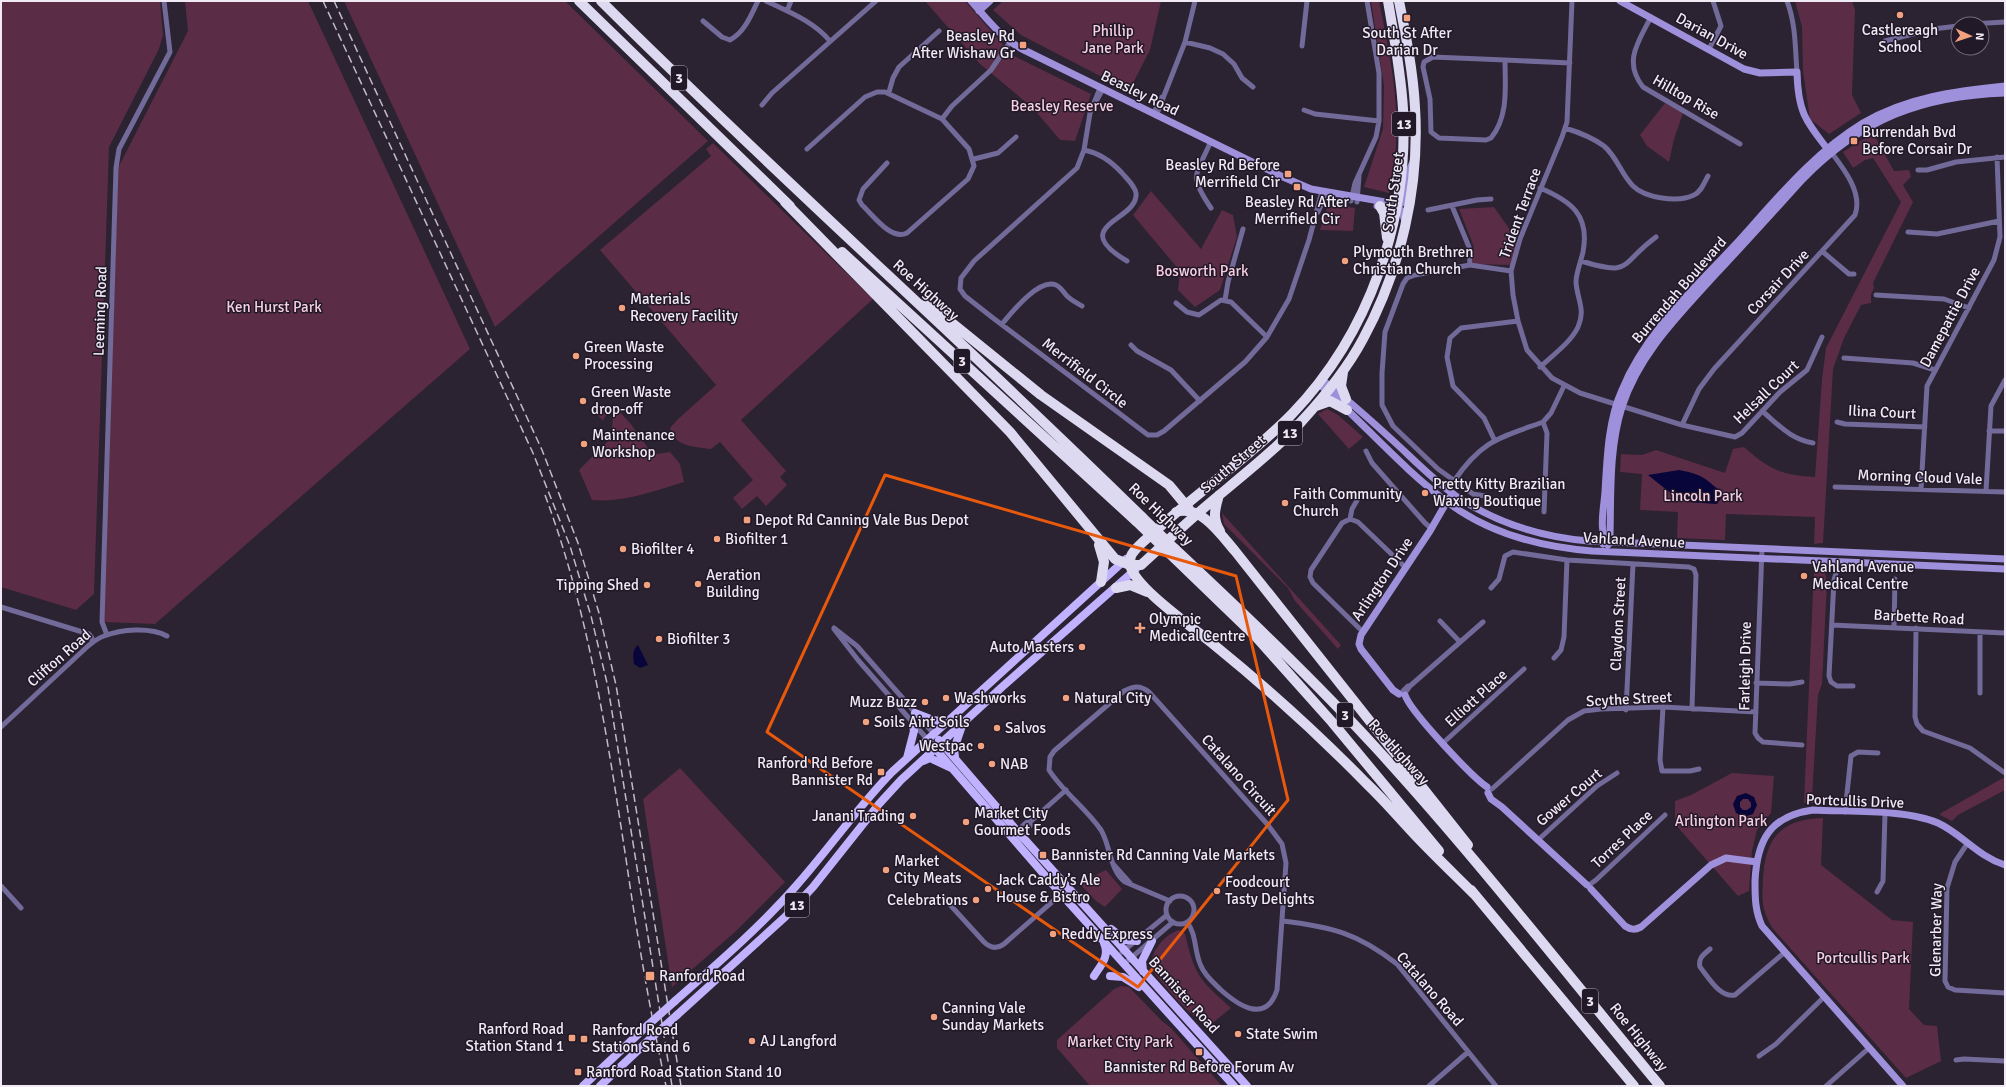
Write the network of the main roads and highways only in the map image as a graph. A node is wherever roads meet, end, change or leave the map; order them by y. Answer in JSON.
{"nodes":[{"id":1,"x":579,"y":1,"type":"edge"},
{"id":2,"x":601,"y":1,"type":"edge"},
{"id":3,"x":982,"y":1,"type":"edge"},
{"id":4,"x":990,"y":1,"type":"edge"},
{"id":5,"x":1388,"y":1,"type":"edge"},
{"id":6,"x":1399,"y":1,"type":"edge"},
{"id":7,"x":1620,"y":1,"type":"edge"},
{"id":8,"x":975,"y":6,"type":"edge"},
{"id":9,"x":2005,"y":86,"type":"edge"},
{"id":10,"x":2005,"y":93,"type":"edge"},
{"id":11,"x":1829,"y":150,"type":"junction"},
{"id":12,"x":1415,"y":158,"type":"junction"},
{"id":13,"x":1354,"y":199,"type":"junction"},
{"id":14,"x":785,"y":202,"type":"junction"},
{"id":15,"x":1380,"y":206,"type":"junction"},
{"id":16,"x":1397,"y":207,"type":"junction"},
{"id":17,"x":1406,"y":224,"type":"junction"},
{"id":18,"x":1387,"y":248,"type":"junction"},
{"id":19,"x":860,"y":250,"type":"junction"},
{"id":20,"x":1343,"y":370,"type":"junction"},
{"id":21,"x":1319,"y":381,"type":"junction"},
{"id":22,"x":1329,"y":389,"type":"junction"},
{"id":23,"x":1346,"y":399,"type":"junction"},
{"id":24,"x":1316,"y":406,"type":"junction"},
{"id":25,"x":1347,"y":410,"type":"junction"},
{"id":26,"x":1169,"y":485,"type":"junction"},
{"id":27,"x":1200,"y":492,"type":"junction"},
{"id":28,"x":1219,"y":495,"type":"junction"},
{"id":29,"x":1454,"y":495,"type":"junction"},
{"id":30,"x":1449,"y":503,"type":"junction"},
{"id":31,"x":1191,"y":509,"type":"junction"},
{"id":32,"x":1139,"y":519,"type":"junction"},
{"id":33,"x":1094,"y":536,"type":"junction"},
{"id":34,"x":1222,"y":536,"type":"junction"},
{"id":35,"x":1606,"y":542,"type":"junction"},
{"id":36,"x":1173,"y":551,"type":"junction"},
{"id":37,"x":1595,"y":552,"type":"junction"},
{"id":38,"x":1622,"y":553,"type":"junction"},
{"id":39,"x":2005,"y":559,"type":"edge"},
{"id":40,"x":1128,"y":567,"type":"junction"},
{"id":41,"x":2005,"y":569,"type":"edge"},
{"id":42,"x":1101,"y":582,"type":"junction"},
{"id":43,"x":1116,"y":588,"type":"junction"},
{"id":44,"x":1151,"y":593,"type":"junction"},
{"id":45,"x":915,"y":713,"type":"road end"},
{"id":46,"x":947,"y":722,"type":"junction"},
{"id":47,"x":963,"y":724,"type":"junction"},
{"id":48,"x":913,"y":725,"type":"road end"},
{"id":49,"x":931,"y":737,"type":"junction"},
{"id":50,"x":939,"y":746,"type":"junction"},
{"id":51,"x":955,"y":757,"type":"junction"},
{"id":52,"x":907,"y":759,"type":"junction"},
{"id":53,"x":921,"y":762,"type":"junction"},
{"id":54,"x":954,"y":770,"type":"junction"},
{"id":55,"x":1757,"y":862,"type":"junction"},
{"id":56,"x":2005,"y":865,"type":"edge"},
{"id":57,"x":1474,"y":894,"type":"junction"},
{"id":58,"x":1502,"y":894,"type":"junction"},
{"id":59,"x":1102,"y":925,"type":"junction"},
{"id":60,"x":1102,"y":940,"type":"junction"},
{"id":61,"x":1137,"y":941,"type":"road end"},
{"id":62,"x":1152,"y":941,"type":"road end"},
{"id":63,"x":1143,"y":971,"type":"junction"},
{"id":64,"x":1094,"y":976,"type":"dead end"},
{"id":65,"x":1110,"y":976,"type":"dead end"},
{"id":66,"x":1148,"y":992,"type":"junction"},
{"id":67,"x":583,"y":1086,"type":"edge"},
{"id":68,"x":600,"y":1086,"type":"edge"},
{"id":69,"x":1234,"y":1086,"type":"edge"},
{"id":70,"x":1247,"y":1086,"type":"edge"},
{"id":71,"x":1634,"y":1086,"type":"edge"},
{"id":72,"x":1660,"y":1086,"type":"edge"},
{"id":73,"x":1903,"y":1086,"type":"edge"}],
"edges":[{"from":1,"to":14,"type":"highway","name":"Roe Highway","number":"3"},
{"from":2,"to":19,"type":"highway","name":"Roe Highway","number":"3"},
{"from":3,"to":8,"type":"main road"},
{"from":4,"to":8,"type":"main road"},
{"from":5,"to":16,"type":"highway","name":"South Street","number":"13"},
{"from":6,"to":12,"type":"highway","name":"South Street","number":"13"},
{"from":7,"to":11,"type":"main road","name":"Darian Drive"},
{"from":8,"to":13,"type":"main road","name":"Beasley Road"},
{"from":9,"to":11,"type":"main road","name":"Burrendah Boulevard"},
{"from":10,"to":11,"type":"main road","name":"Burrendah Boulevard"},
{"from":11,"to":35,"type":"main road","name":"Burrendah Boulevard"},
{"from":12,"to":16,"type":"main road"},
{"from":12,"to":17,"type":"highway","name":"South Street","number":"13"},
{"from":13,"to":15,"type":"main road","name":"Beasley Road"},
{"from":13,"to":16,"type":"main road","name":"Beasley Road"},
{"from":14,"to":32,"type":"highway","name":"Roe Highway","number":"3"},
{"from":14,"to":33,"type":"highway"},
{"from":15,"to":16,"type":"main road","name":"Beasley Road"},
{"from":15,"to":18,"type":"highway"},
{"from":16,"to":17,"type":"main road"},
{"from":16,"to":18,"type":"highway","name":"South Street","number":"13"},
{"from":17,"to":20,"type":"highway","name":"South Street","number":"13"},
{"from":18,"to":21,"type":"highway","name":"South Street","number":"13"},
{"from":19,"to":26,"type":"highway"},
{"from":19,"to":32,"type":"highway","name":"Roe Highway","number":"3"},
{"from":20,"to":22,"type":"highway","name":"South Street","number":"13"},
{"from":20,"to":23,"type":"highway"},
{"from":21,"to":22,"type":"main road","name":"Vahland Avenue"},
{"from":21,"to":27,"type":"highway","name":"South Street","number":"13"},
{"from":22,"to":23,"type":"main road","name":"Vahland Avenue"},
{"from":22,"to":24,"type":"highway","name":"South Street","number":"13"},
{"from":22,"to":25,"type":"main road","name":"Vahland Avenue"},
{"from":23,"to":29,"type":"main road","name":"Vahland Avenue"},
{"from":24,"to":25,"type":"highway"},
{"from":24,"to":28,"type":"highway","name":"South Street","number":"13"},
{"from":25,"to":30,"type":"main road","name":"Vahland Avenue"},
{"from":26,"to":27,"type":"highway"},
{"from":26,"to":31,"type":"highway"},
{"from":27,"to":31,"type":"highway","name":"South Street","number":"13"},
{"from":28,"to":31,"type":"highway","name":"South Street","number":"13"},
{"from":28,"to":34,"type":"highway"},
{"from":29,"to":30,"type":"main road","name":"Arlington Drive"},
{"from":29,"to":35,"type":"main road","name":"Vahland Avenue"},
{"from":30,"to":37,"type":"main road","name":"Vahland Avenue"},
{"from":30,"to":55,"type":"main road","name":"Arlington Drive"},
{"from":31,"to":34,"type":"highway"},
{"from":31,"to":40,"type":"highway","name":"South Street","number":"13"},
{"from":31,"to":40,"type":"highway","name":"South Street","number":"13"},
{"from":32,"to":36,"type":"highway","name":"Roe Highway","number":"3","bridge":true},
{"from":33,"to":40,"type":"highway"},
{"from":33,"to":42,"type":"highway"},
{"from":34,"to":58,"type":"highway"},
{"from":35,"to":37,"type":"main road"},
{"from":35,"to":38,"type":"main road"},
{"from":35,"to":39,"type":"main road","name":"Vahland Avenue"},
{"from":36,"to":57,"type":"highway","name":"Roe Highway","number":"3"},
{"from":36,"to":58,"type":"highway","name":"Roe Highway","number":"3"},
{"from":37,"to":38,"type":"main road","name":"Vahland Avenue"},
{"from":38,"to":41,"type":"main road","name":"Vahland Avenue"},
{"from":40,"to":42,"type":"main road","number":"13"},
{"from":40,"to":43,"type":"main road","number":"13"},
{"from":40,"to":44,"type":"highway"},
{"from":42,"to":46,"type":"main road","number":"13"},
{"from":43,"to":44,"type":"highway"},
{"from":43,"to":47,"type":"main road","number":"13"},
{"from":44,"to":57,"type":"highway"},
{"from":45,"to":46,"type":"main road"},
{"from":46,"to":49,"type":"main road","number":"13"},
{"from":47,"to":50,"type":"main road","number":"13"},
{"from":47,"to":51,"type":"main road"},
{"from":48,"to":52,"type":"main road"},
{"from":49,"to":50,"type":"main road","name":"Bannister Road"},
{"from":49,"to":52,"type":"main road","number":"13"},
{"from":50,"to":51,"type":"main road","name":"Bannister Road"},
{"from":50,"to":53,"type":"main road","number":"13"},
{"from":50,"to":54,"type":"main road","name":"Bannister Road"},
{"from":51,"to":59,"type":"main road","name":"Bannister Road"},
{"from":52,"to":67,"type":"main road","number":"13","bridge":true},
{"from":53,"to":54,"type":"main road"},
{"from":53,"to":68,"type":"main road","number":"13","bridge":true},
{"from":54,"to":60,"type":"main road","name":"Bannister Road"},
{"from":55,"to":56,"type":"main road","name":"Portcullis Drive"},
{"from":55,"to":73,"type":"main road","name":"Portcullis Drive"},
{"from":57,"to":71,"type":"highway","name":"Roe Highway","number":"3"},
{"from":58,"to":72,"type":"highway","name":"Roe Highway","number":"3"},
{"from":59,"to":61,"type":"main road"},
{"from":59,"to":63,"type":"main road","name":"Bannister Road"},
{"from":60,"to":64,"type":"main road"},
{"from":60,"to":66,"type":"main road","name":"Bannister Road"},
{"from":62,"to":63,"type":"main road"},
{"from":63,"to":70,"type":"main road","name":"Bannister Road"},
{"from":65,"to":66,"type":"main road"},
{"from":66,"to":69,"type":"main road","name":"Bannister Road"}]}
